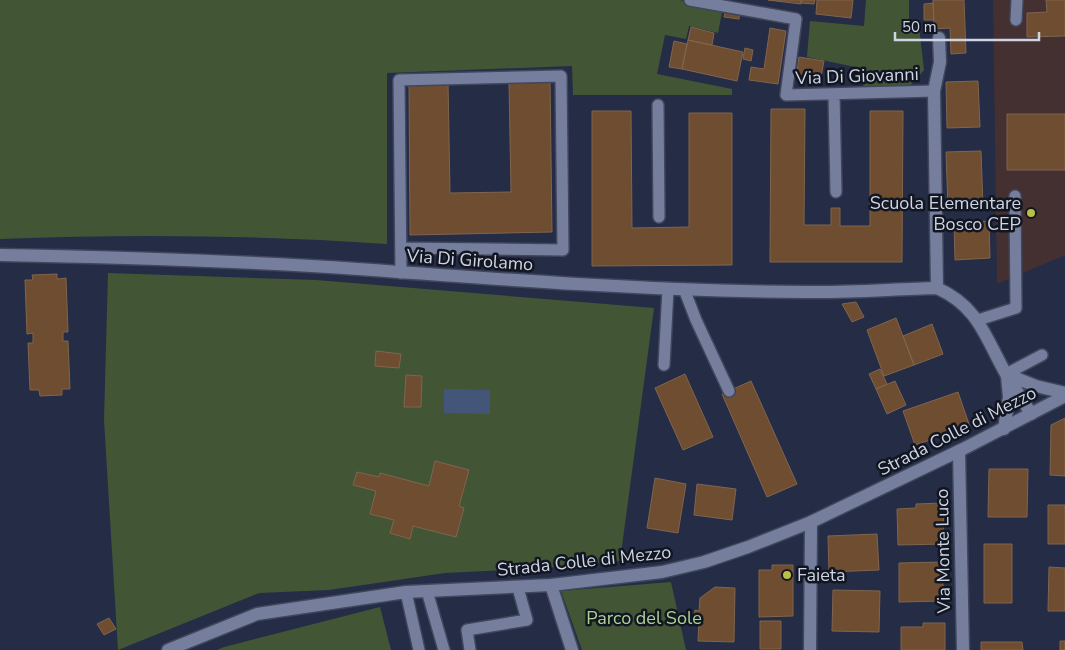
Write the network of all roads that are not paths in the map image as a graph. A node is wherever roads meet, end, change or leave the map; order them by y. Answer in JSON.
{"nodes":[{"id":1,"x":690,"y":0,"type":"edge"},
{"id":2,"x":1017,"y":0,"type":"edge"},
{"id":3,"x":1016,"y":20,"type":"dead end"},
{"id":4,"x":939,"y":38,"type":"dead end"},
{"id":5,"x":934,"y":91,"type":"junction"},
{"id":6,"x":834,"y":94,"type":"junction"},
{"id":7,"x":658,"y":104,"type":"dead end"},
{"id":8,"x":836,"y":192,"type":"dead end"},
{"id":9,"x":1015,"y":196,"type":"dead end"},
{"id":10,"x":659,"y":217,"type":"dead end"},
{"id":11,"x":402,"y":248,"type":"junction"},
{"id":12,"x":0,"y":255,"type":"edge"},
{"id":13,"x":401,"y":272,"type":"junction"},
{"id":14,"x":937,"y":288,"type":"junction"},
{"id":15,"x":668,"y":289,"type":"junction"},
{"id":16,"x":684,"y":289,"type":"junction"},
{"id":17,"x":978,"y":320,"type":"junction"},
{"id":18,"x":1042,"y":356,"type":"dead end"},
{"id":19,"x":664,"y":365,"type":"dead end"},
{"id":20,"x":1006,"y":374,"type":"junction"},
{"id":21,"x":729,"y":391,"type":"dead end"},
{"id":22,"x":1065,"y":394,"type":"edge"},
{"id":23,"x":1031,"y":414,"type":"junction"},
{"id":24,"x":1004,"y":429,"type":"junction"},
{"id":25,"x":959,"y":451,"type":"junction"},
{"id":26,"x":812,"y":522,"type":"junction"},
{"id":27,"x":551,"y":585,"type":"junction"},
{"id":28,"x":518,"y":588,"type":"junction"},
{"id":29,"x":427,"y":591,"type":"junction"},
{"id":30,"x":406,"y":592,"type":"junction"},
{"id":31,"x":168,"y":650,"type":"edge"},
{"id":32,"x":419,"y":650,"type":"edge"},
{"id":33,"x":444,"y":650,"type":"edge"},
{"id":34,"x":470,"y":650,"type":"edge"},
{"id":35,"x":572,"y":650,"type":"edge"},
{"id":36,"x":810,"y":650,"type":"edge"},
{"id":37,"x":963,"y":650,"type":"edge"}],
"edges":[{"from":1,"to":6,"type":"lane","name":"Via Di Giovanni"},
{"from":2,"to":3,"type":"lane"},
{"from":4,"to":5,"type":"street"},
{"from":5,"to":6,"type":"lane","name":"Via Di Giovanni"},
{"from":5,"to":14,"type":"street"},
{"from":6,"to":8,"type":"lane"},
{"from":7,"to":10,"type":"lane"},
{"from":9,"to":17,"type":"lane"},
{"from":11,"to":11,"type":"lane"},
{"from":11,"to":13,"type":"lane"},
{"from":12,"to":13,"type":"street","name":"Via Di Girolamo"},
{"from":13,"to":15,"type":"street","name":"Via Di Girolamo"},
{"from":14,"to":16,"type":"street","name":"Via Di Girolamo"},
{"from":14,"to":17,"type":"street"},
{"from":15,"to":16,"type":"street","name":"Via Di Girolamo"},
{"from":15,"to":19,"type":"lane"},
{"from":16,"to":21,"type":"lane"},
{"from":17,"to":20,"type":"street"},
{"from":18,"to":20,"type":"lane"},
{"from":20,"to":22,"type":"street"},
{"from":20,"to":23,"type":"street"},
{"from":20,"to":24,"type":"street"},
{"from":22,"to":23,"type":"street","name":"Strada Colle di Mezzo"},
{"from":23,"to":24,"type":"street","name":"Strada Colle di Mezzo"},
{"from":24,"to":25,"type":"street","name":"Strada Colle di Mezzo"},
{"from":25,"to":26,"type":"street","name":"Strada Colle di Mezzo"},
{"from":25,"to":37,"type":"street","name":"Via Monte Luco"},
{"from":26,"to":27,"type":"street","name":"Strada Colle di Mezzo"},
{"from":26,"to":36,"type":"street"},
{"from":27,"to":28,"type":"street","name":"Strada Colle di Mezzo"},
{"from":27,"to":35,"type":"street"},
{"from":28,"to":29,"type":"street","name":"Strada Colle di Mezzo"},
{"from":28,"to":34,"type":"lane"},
{"from":29,"to":30,"type":"street","name":"Strada Colle di Mezzo"},
{"from":29,"to":33,"type":"lane"},
{"from":30,"to":31,"type":"street","name":"Strada Colle di Mezzo"},
{"from":30,"to":32,"type":"lane"}]}
